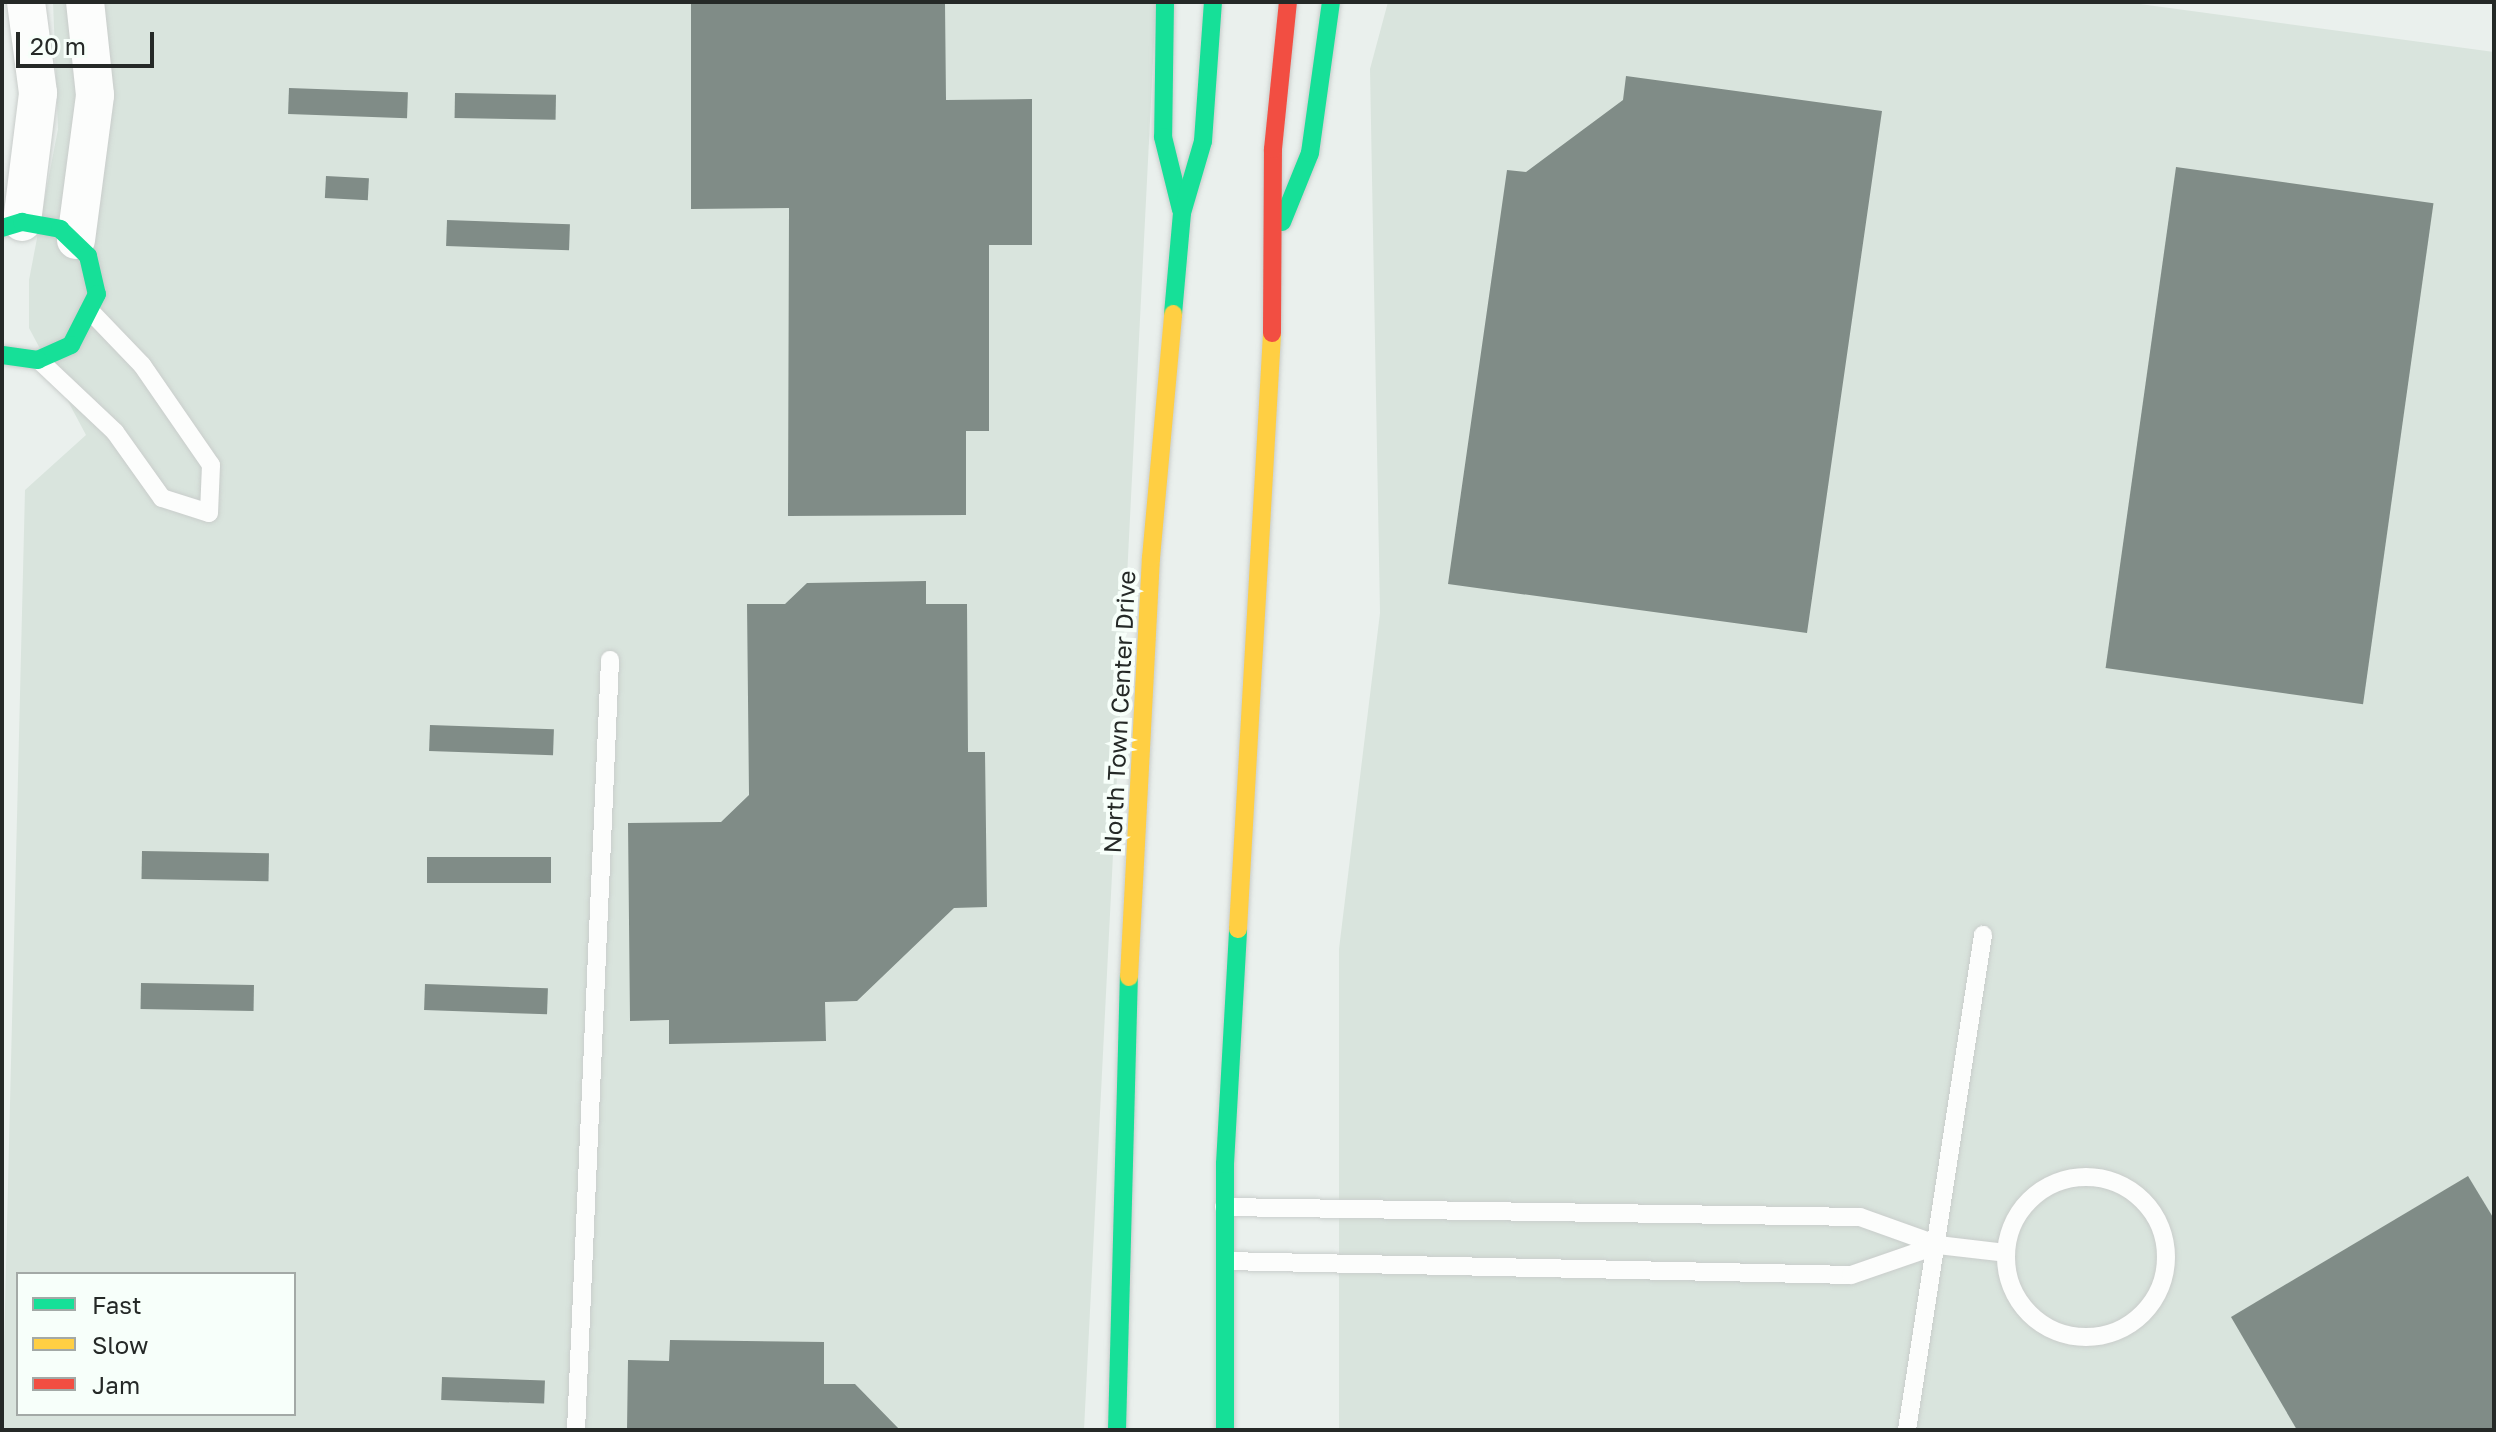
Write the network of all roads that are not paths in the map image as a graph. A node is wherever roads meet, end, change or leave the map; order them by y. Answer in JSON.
{"nodes":[{"id":1,"x":26,"y":2,"type":"edge"},
{"id":2,"x":85,"y":2,"type":"edge"},
{"id":3,"x":1165,"y":2,"type":"edge"},
{"id":4,"x":1213,"y":2,"type":"edge"},
{"id":5,"x":1288,"y":2,"type":"edge"},
{"id":6,"x":1331,"y":2,"type":"edge"},
{"id":7,"x":1182,"y":213,"type":"junction"},
{"id":8,"x":12,"y":225,"type":"edge"},
{"id":9,"x":1278,"y":231,"type":"junction"},
{"id":10,"x":76,"y":240,"type":"junction"},
{"id":11,"x":93,"y":314,"type":"junction"},
{"id":12,"x":2,"y":355,"type":"edge"},
{"id":13,"x":38,"y":360,"type":"junction"},
{"id":14,"x":610,"y":660,"type":"dead end"},
{"id":15,"x":1983,"y":935,"type":"dead end"},
{"id":16,"x":1224,"y":1207,"type":"junction"},
{"id":17,"x":1938,"y":1245,"type":"junction"},
{"id":18,"x":2006,"y":1253,"type":"junction"},
{"id":19,"x":1225,"y":1261,"type":"junction"},
{"id":20,"x":576,"y":1430,"type":"edge"},
{"id":21,"x":1117,"y":1430,"type":"edge"},
{"id":22,"x":1225,"y":1430,"type":"edge"},
{"id":23,"x":1907,"y":1430,"type":"edge"}],
"edges":[{"from":1,"to":8,"type":"street"},
{"from":2,"to":10,"type":"street"},
{"from":3,"to":7,"type":"main road"},
{"from":4,"to":7,"type":"main road","name":"North Town Center Drive"},
{"from":5,"to":9,"type":"main road"},
{"from":6,"to":9,"type":"main road"},
{"from":7,"to":21,"type":"main road","name":"North Town Center Drive"},
{"from":8,"to":10,"type":"main road"},
{"from":9,"to":16,"type":"main road"},
{"from":10,"to":11,"type":"main road"},
{"from":11,"to":13,"type":"main road"},
{"from":11,"to":13,"type":"lane"},
{"from":12,"to":13,"type":"main road"},
{"from":14,"to":20,"type":"lane"},
{"from":15,"to":17,"type":"lane"},
{"from":16,"to":17,"type":"lane"},
{"from":16,"to":19,"type":"main road"},
{"from":17,"to":18,"type":"lane"},
{"from":17,"to":19,"type":"lane"},
{"from":17,"to":23,"type":"lane"},
{"from":18,"to":18,"type":"lane"},
{"from":19,"to":22,"type":"main road"}]}
